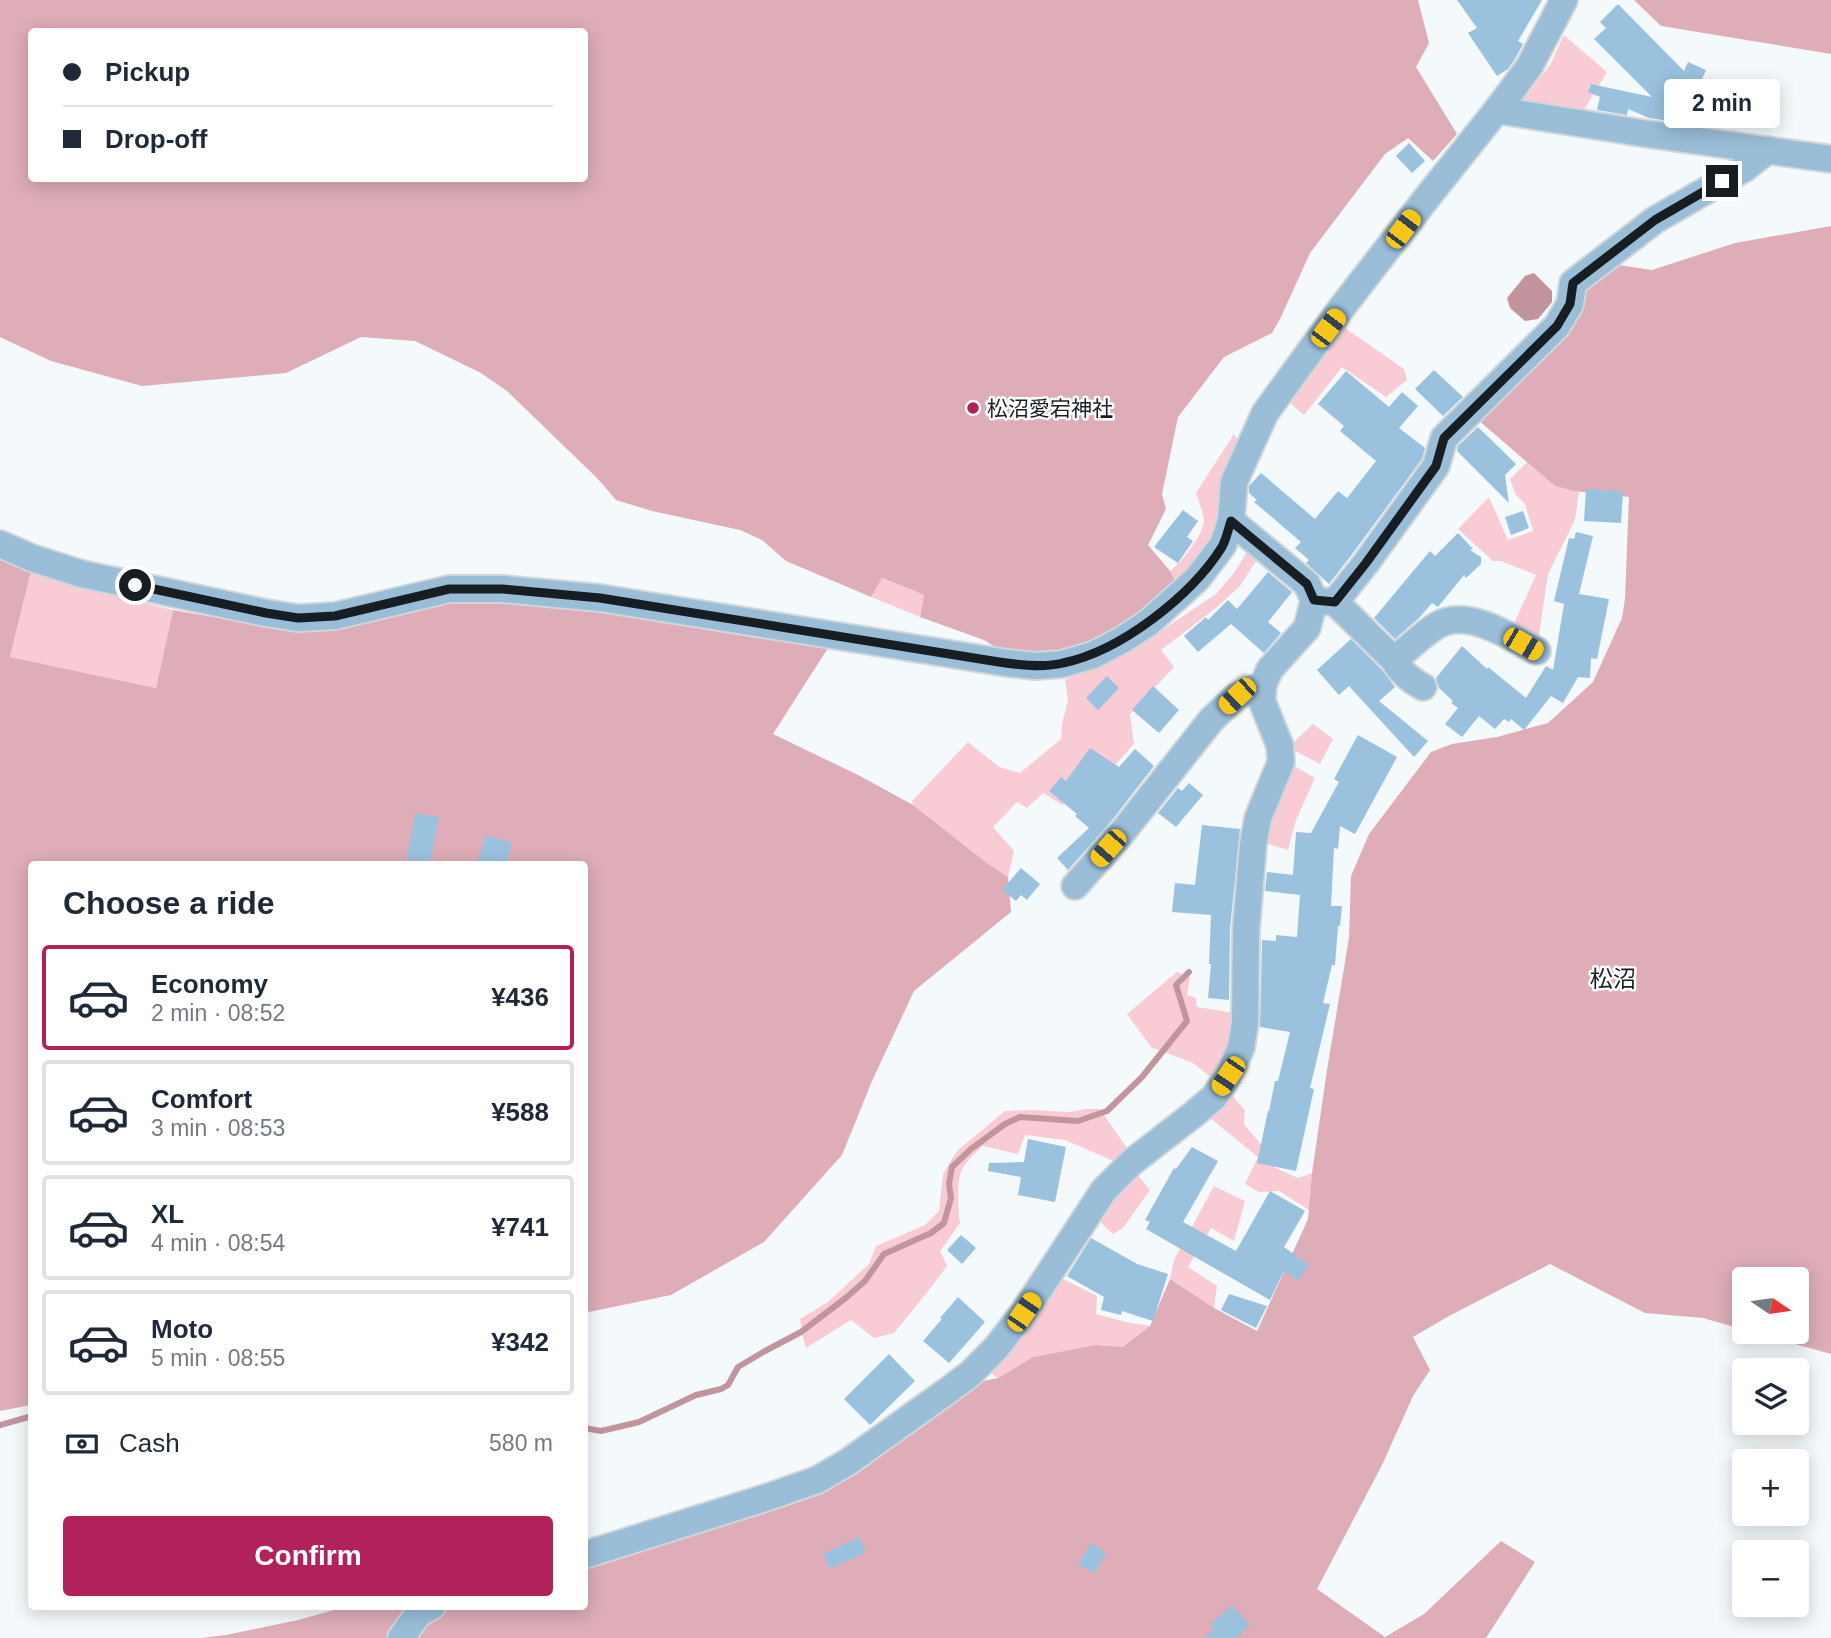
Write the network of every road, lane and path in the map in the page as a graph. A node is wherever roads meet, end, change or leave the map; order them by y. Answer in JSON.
{"nodes":[{"id":1,"x":1564,"y":0,"type":"edge"},
{"id":2,"x":1497,"y":110,"type":"junction"},
{"id":3,"x":1768,"y":150,"type":"junction"},
{"id":4,"x":1831,"y":159,"type":"edge"},
{"id":5,"x":1231,"y":521,"type":"junction"},
{"id":6,"x":0,"y":544,"type":"edge"},
{"id":7,"x":1324,"y":601,"type":"junction"},
{"id":8,"x":1536,"y":651,"type":"dead end"},
{"id":9,"x":1394,"y":660,"type":"junction"},
{"id":10,"x":1263,"y":685,"type":"junction"},
{"id":11,"x":1423,"y":687,"type":"dead end"},
{"id":12,"x":1075,"y":886,"type":"dead end"},
{"id":13,"x":588,"y":1554,"type":"edge"},
{"id":14,"x":425,"y":1610,"type":"edge"},
{"id":15,"x":401,"y":1638,"type":"edge"}],
"edges":[{"from":1,"to":2,"type":"street"},
{"from":2,"to":3,"type":"street"},
{"from":2,"to":5,"type":"street"},
{"from":3,"to":4,"type":"street"},
{"from":3,"to":7,"type":"street"},
{"from":5,"to":6,"type":"street"},
{"from":5,"to":7,"type":"street"},
{"from":7,"to":9,"type":"street"},
{"from":7,"to":10,"type":"street"},
{"from":8,"to":9,"type":"street"},
{"from":9,"to":11,"type":"street"},
{"from":10,"to":12,"type":"street"},
{"from":10,"to":13,"type":"street"},
{"from":14,"to":15,"type":"street"}]}
